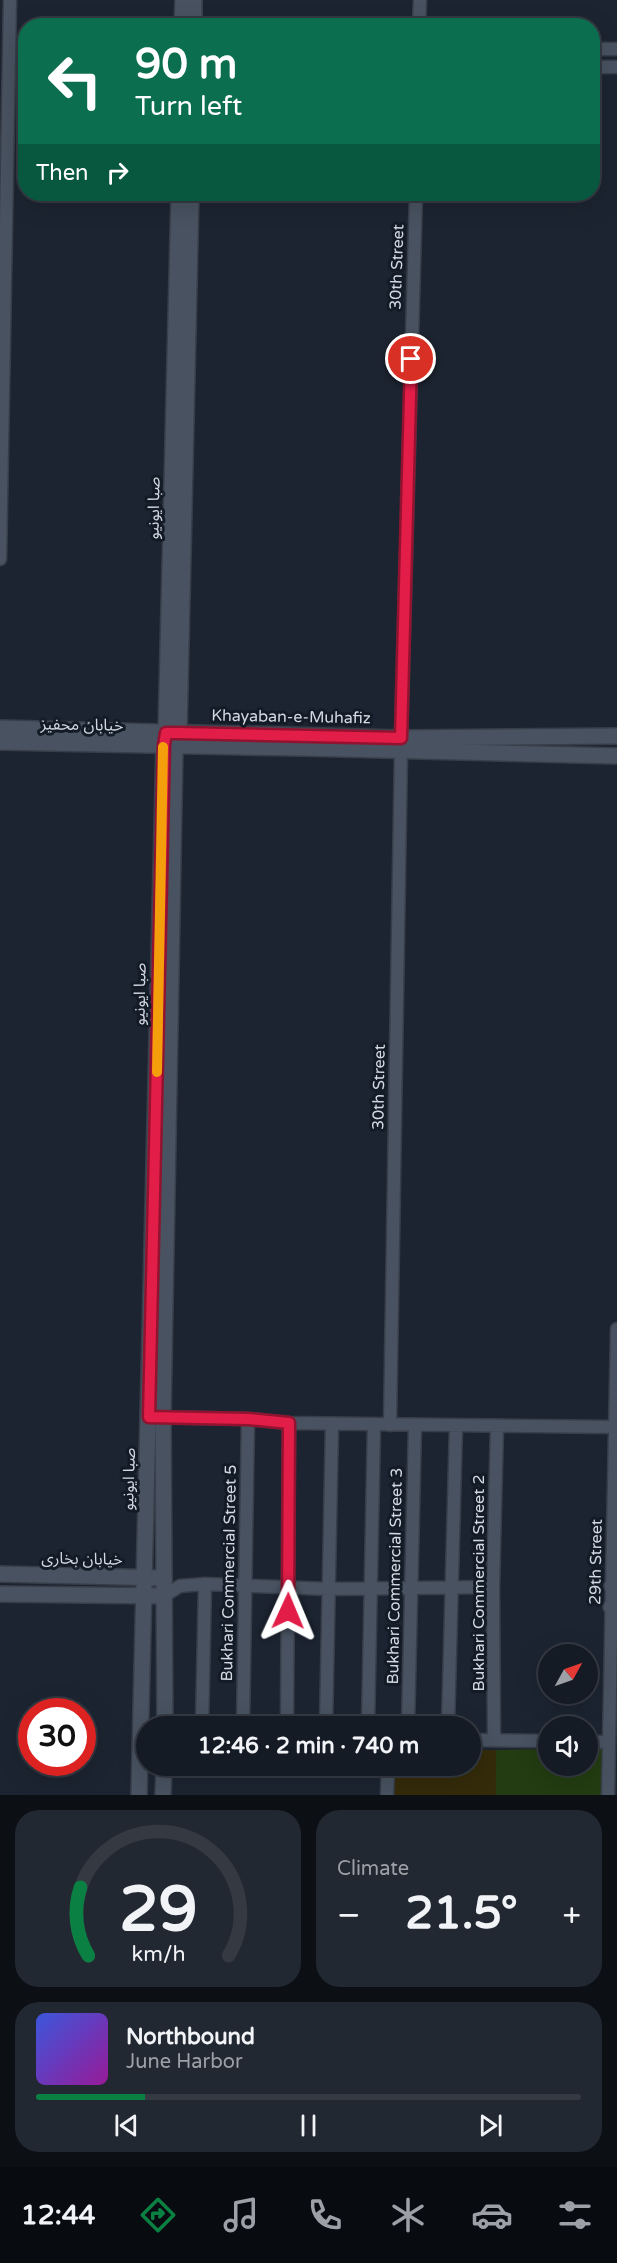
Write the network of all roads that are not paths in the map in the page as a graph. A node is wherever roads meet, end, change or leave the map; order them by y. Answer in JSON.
{"nodes":[{"id":1,"x":10,"y":0,"type":"edge"},
{"id":2,"x":183,"y":0,"type":"edge"},
{"id":3,"x":194,"y":0,"type":"edge"},
{"id":4,"x":420,"y":0,"type":"edge"},
{"id":5,"x":183,"y":18,"type":"edge"},
{"id":6,"x":194,"y":18,"type":"edge"},
{"id":7,"x":419,"y":18,"type":"edge"},
{"id":8,"x":600,"y":49,"type":"edge"},
{"id":9,"x":617,"y":49,"type":"edge"},
{"id":10,"x":600,"y":67,"type":"edge"},
{"id":11,"x":617,"y":67,"type":"edge"},
{"id":12,"x":179,"y":201,"type":"edge"},
{"id":13,"x":191,"y":201,"type":"edge"},
{"id":14,"x":416,"y":201,"type":"edge"},
{"id":15,"x":0,"y":560,"type":"edge"},
{"id":16,"x":0,"y":728,"type":"edge"},
{"id":17,"x":617,"y":736,"type":"edge"},
{"id":18,"x":171,"y":739,"type":"junction"},
{"id":19,"x":0,"y":742,"type":"edge"},
{"id":20,"x":401,"y":743,"type":"junction"},
{"id":21,"x":617,"y":756,"type":"edge"},
{"id":22,"x":617,"y":1329,"type":"edge"},
{"id":23,"x":156,"y":1417,"type":"junction"},
{"id":24,"x":248,"y":1419,"type":"junction"},
{"id":25,"x":289,"y":1423,"type":"junction"},
{"id":26,"x":332,"y":1424,"type":"junction"},
{"id":27,"x":374,"y":1425,"type":"junction"},
{"id":28,"x":390,"y":1425,"type":"junction"},
{"id":29,"x":415,"y":1426,"type":"junction"},
{"id":30,"x":456,"y":1426,"type":"junction"},
{"id":31,"x":497,"y":1426,"type":"junction"},
{"id":32,"x":614,"y":1427,"type":"junction"},
{"id":33,"x":0,"y":1574,"type":"edge"},
{"id":34,"x":144,"y":1578,"type":"junction"},
{"id":35,"x":164,"y":1578,"type":"junction"},
{"id":36,"x":205,"y":1584,"type":"junction"},
{"id":37,"x":180,"y":1586,"type":"junction"},
{"id":38,"x":614,"y":1586,"type":"edge"},
{"id":39,"x":246,"y":1587,"type":"junction"},
{"id":40,"x":450,"y":1587,"type":"junction"},
{"id":41,"x":493,"y":1587,"type":"junction"},
{"id":42,"x":288,"y":1588,"type":"junction"},
{"id":43,"x":372,"y":1588,"type":"junction"},
{"id":44,"x":412,"y":1588,"type":"junction"},
{"id":45,"x":329,"y":1589,"type":"junction"},
{"id":46,"x":0,"y":1594,"type":"edge"},
{"id":47,"x":143,"y":1596,"type":"junction"},
{"id":48,"x":164,"y":1596,"type":"junction"},
{"id":49,"x":614,"y":1607,"type":"edge"},
{"id":50,"x":165,"y":1716,"type":"edge"},
{"id":51,"x":202,"y":1716,"type":"edge"},
{"id":52,"x":243,"y":1716,"type":"edge"},
{"id":53,"x":287,"y":1716,"type":"edge"},
{"id":54,"x":326,"y":1716,"type":"edge"},
{"id":55,"x":368,"y":1716,"type":"edge"},
{"id":56,"x":408,"y":1716,"type":"edge"},
{"id":57,"x":448,"y":1716,"type":"edge"},
{"id":58,"x":481,"y":1740,"type":"edge"},
{"id":59,"x":494,"y":1740,"type":"junction"},
{"id":60,"x":538,"y":1741,"type":"edge"},
{"id":61,"x":598,"y":1742,"type":"edge"},
{"id":62,"x":609,"y":1742,"type":"junction"},
{"id":63,"x":164,"y":1776,"type":"edge"},
{"id":64,"x":388,"y":1776,"type":"edge"},
{"id":65,"x":139,"y":1795,"type":"edge"},
{"id":66,"x":164,"y":1795,"type":"edge"},
{"id":67,"x":387,"y":1795,"type":"edge"},
{"id":68,"x":608,"y":1795,"type":"edge"}],
"edges":[{"from":1,"to":15,"type":"street"},
{"from":2,"to":5,"type":"main road"},
{"from":3,"to":6,"type":"main road"},
{"from":4,"to":7,"type":"street"},
{"from":8,"to":9,"type":"street"},
{"from":10,"to":11,"type":"street"},
{"from":12,"to":18,"type":"main road","name":"صبا ایونیو"},
{"from":13,"to":18,"type":"main road","name":"صبا ایونیو"},
{"from":14,"to":20,"type":"street","name":"30th Street"},
{"from":16,"to":18,"type":"main road","name":"Khayaban-e-Muhafiz"},
{"from":17,"to":20,"type":"main road","name":"Khayaban-e-Muhafiz"},
{"from":18,"to":19,"type":"main road","name":"خیابان محفیز"},
{"from":18,"to":20,"type":"main road","name":"Khayaban-e-Muhafiz"},
{"from":18,"to":23,"type":"main road","name":"صبا ایونیو"},
{"from":20,"to":21,"type":"main road","name":"Khayaban-e-Muhafiz"},
{"from":20,"to":28,"type":"street","name":"30th Street"},
{"from":22,"to":32,"type":"street","name":"29th Street"},
{"from":23,"to":24,"type":"street"},
{"from":23,"to":34,"type":"main road","name":"صبا ایونیو"},
{"from":23,"to":35,"type":"main road","name":"صبا ایونیو"},
{"from":24,"to":25,"type":"street"},
{"from":24,"to":39,"type":"street","name":"Bukhari Commercial Street 5"},
{"from":25,"to":26,"type":"street"},
{"from":25,"to":42,"type":"street"},
{"from":26,"to":27,"type":"street"},
{"from":26,"to":45,"type":"street"},
{"from":27,"to":28,"type":"street"},
{"from":27,"to":43,"type":"street"},
{"from":28,"to":29,"type":"street"},
{"from":29,"to":30,"type":"street"},
{"from":29,"to":44,"type":"street","name":"Bukhari Commercial Street 3"},
{"from":30,"to":31,"type":"street"},
{"from":30,"to":40,"type":"street"},
{"from":31,"to":32,"type":"street"},
{"from":31,"to":41,"type":"street","name":"Bukhari Commercial Street 2"},
{"from":32,"to":38,"type":"street","name":"29th Street"},
{"from":33,"to":34,"type":"main road","name":"خیابان بخاری"},
{"from":34,"to":35,"type":"main road","name":"خیابان بخاری"},
{"from":34,"to":47,"type":"main road","name":"صبا ایونیو"},
{"from":35,"to":37,"type":"street"},
{"from":35,"to":48,"type":"main road","name":"صبا ایونیو"},
{"from":36,"to":37,"type":"street"},
{"from":36,"to":39,"type":"street"},
{"from":36,"to":51,"type":"street"},
{"from":37,"to":48,"type":"street"},
{"from":38,"to":49,"type":"street","name":"29th Street"},
{"from":39,"to":42,"type":"street"},
{"from":39,"to":52,"type":"street","name":"Bukhari Commercial Street 5"},
{"from":40,"to":41,"type":"street"},
{"from":40,"to":44,"type":"street"},
{"from":40,"to":57,"type":"street"},
{"from":41,"to":59,"type":"street","name":"Bukhari Commercial Street 2"},
{"from":42,"to":45,"type":"street"},
{"from":42,"to":53,"type":"street"},
{"from":43,"to":44,"type":"street"},
{"from":43,"to":45,"type":"street"},
{"from":43,"to":55,"type":"street"},
{"from":44,"to":56,"type":"street","name":"Bukhari Commercial Street 3"},
{"from":45,"to":54,"type":"street"},
{"from":46,"to":47,"type":"main road"},
{"from":47,"to":48,"type":"main road"},
{"from":47,"to":65,"type":"main road","name":"صبا ایونیو"},
{"from":48,"to":50,"type":"main road","name":"صبا ایونیو"},
{"from":49,"to":62,"type":"street","name":"29th Street"},
{"from":58,"to":59,"type":"street"},
{"from":59,"to":60,"type":"street"},
{"from":61,"to":62,"type":"street"},
{"from":62,"to":68,"type":"street","name":"29th Street"},
{"from":63,"to":66,"type":"main road"},
{"from":64,"to":67,"type":"street"}]}
